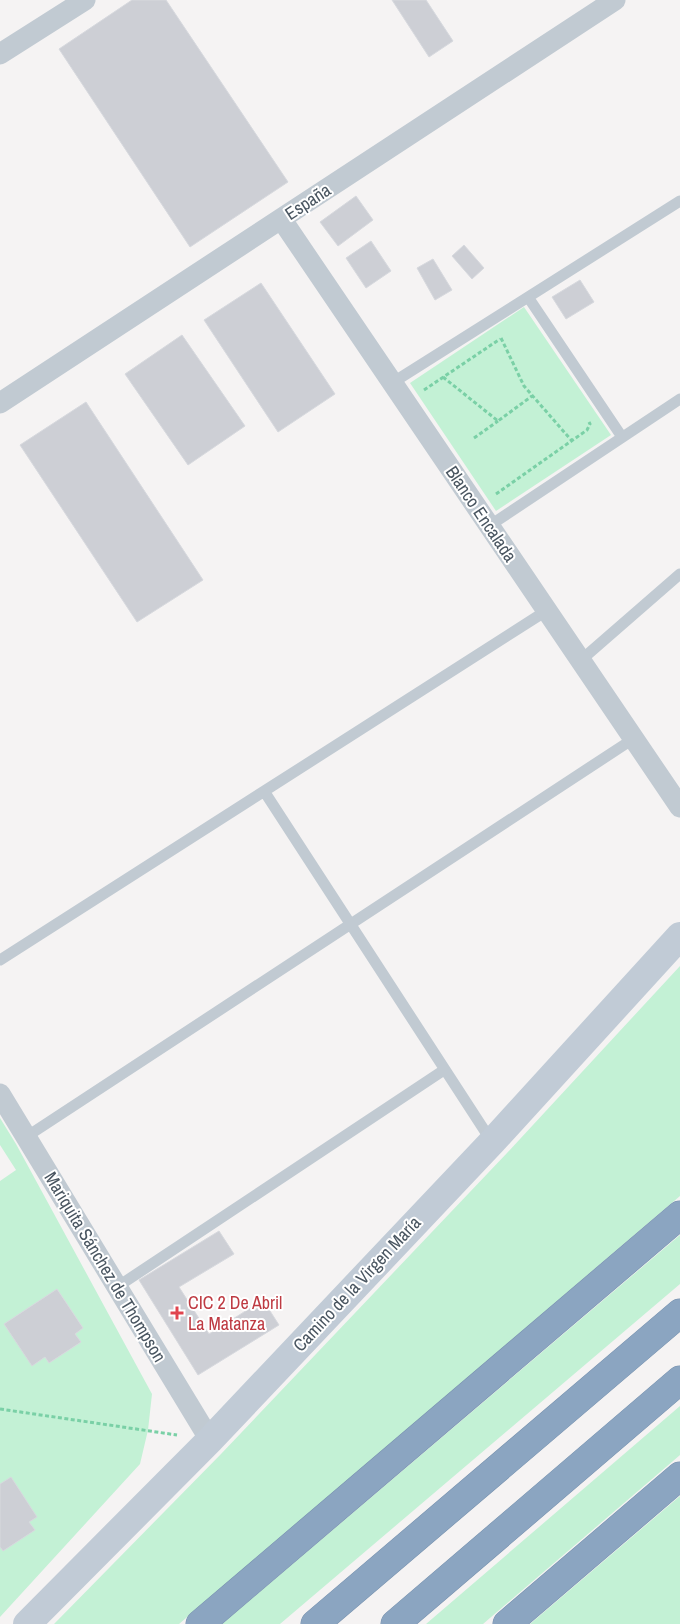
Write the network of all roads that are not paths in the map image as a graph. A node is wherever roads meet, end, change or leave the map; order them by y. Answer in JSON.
{"nodes":[{"id":1,"x":85,"y":0,"type":"edge"},
{"id":2,"x":615,"y":0,"type":"edge"},
{"id":3,"x":0,"y":54,"type":"edge"},
{"id":4,"x":680,"y":201,"type":"edge"},
{"id":5,"x":282,"y":220,"type":"junction"},
{"id":6,"x":528,"y":297,"type":"junction"},
{"id":7,"x":397,"y":391,"type":"junction"},
{"id":8,"x":680,"y":399,"type":"edge"},
{"id":9,"x":0,"y":403,"type":"edge"},
{"id":10,"x":622,"y":437,"type":"junction"},
{"id":11,"x":489,"y":526,"type":"junction"},
{"id":12,"x":680,"y":574,"type":"edge"},
{"id":13,"x":546,"y":611,"type":"junction"},
{"id":14,"x":580,"y":661,"type":"junction"},
{"id":15,"x":634,"y":739,"type":"junction"},
{"id":16,"x":264,"y":791,"type":"junction"},
{"id":17,"x":680,"y":807,"type":"edge"},
{"id":18,"x":350,"y":924,"type":"junction"},
{"id":19,"x":680,"y":936,"type":"edge"},
{"id":20,"x":0,"y":960,"type":"edge"},
{"id":21,"x":444,"y":1070,"type":"junction"},
{"id":22,"x":0,"y":1094,"type":"edge"},
{"id":23,"x":26,"y":1137,"type":"junction"},
{"id":24,"x":492,"y":1142,"type":"junction"},
{"id":25,"x":680,"y":1215,"type":"edge"},
{"id":26,"x":117,"y":1287,"type":"junction"},
{"id":27,"x":680,"y":1313,"type":"edge"},
{"id":28,"x":680,"y":1380,"type":"edge"},
{"id":29,"x":210,"y":1440,"type":"junction"},
{"id":30,"x":680,"y":1476,"type":"edge"},
{"id":31,"x":27,"y":1624,"type":"edge"},
{"id":32,"x":200,"y":1624,"type":"edge"},
{"id":33,"x":315,"y":1624,"type":"edge"},
{"id":34,"x":395,"y":1624,"type":"edge"},
{"id":35,"x":507,"y":1624,"type":"edge"}],
"edges":[{"from":1,"to":3,"type":"street"},
{"from":2,"to":5,"type":"street","name":"España"},
{"from":4,"to":6,"type":"lane"},
{"from":5,"to":7,"type":"street","name":"Blanco Encalada"},
{"from":5,"to":9,"type":"street","name":"España"},
{"from":6,"to":7,"type":"lane"},
{"from":6,"to":10,"type":"lane"},
{"from":7,"to":11,"type":"street","name":"Blanco Encalada"},
{"from":8,"to":10,"type":"lane"},
{"from":10,"to":11,"type":"lane"},
{"from":11,"to":13,"type":"street","name":"Blanco Encalada"},
{"from":12,"to":14,"type":"lane"},
{"from":13,"to":14,"type":"street","name":"Blanco Encalada"},
{"from":13,"to":16,"type":"lane"},
{"from":14,"to":15,"type":"street","name":"Blanco Encalada"},
{"from":15,"to":17,"type":"street","name":"Blanco Encalada"},
{"from":15,"to":18,"type":"lane"},
{"from":16,"to":18,"type":"lane"},
{"from":16,"to":20,"type":"lane"},
{"from":18,"to":21,"type":"lane"},
{"from":18,"to":23,"type":"lane"},
{"from":19,"to":24,"type":"street","name":"Camino de la Virgen María"},
{"from":21,"to":24,"type":"lane"},
{"from":21,"to":26,"type":"lane"},
{"from":22,"to":23,"type":"street","name":"Mariquita Sánchez de Thompson"},
{"from":23,"to":26,"type":"street","name":"Mariquita Sánchez de Thompson"},
{"from":24,"to":29,"type":"street","name":"Camino de la Virgen María"},
{"from":25,"to":32,"type":"highway"},
{"from":26,"to":29,"type":"street","name":"Mariquita Sánchez de Thompson"},
{"from":27,"to":33,"type":"highway"},
{"from":28,"to":34,"type":"highway"},
{"from":29,"to":31,"type":"street","name":"Camino de la Virgen María"},
{"from":30,"to":35,"type":"highway"}]}
